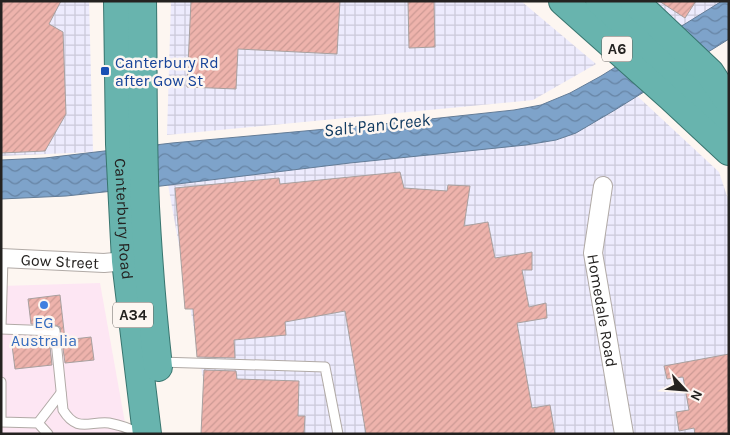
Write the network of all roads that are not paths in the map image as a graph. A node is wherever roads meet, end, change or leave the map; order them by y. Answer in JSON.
{"nodes":[{"id":1,"x":118,"y":1,"type":"edge"},
{"id":2,"x":142,"y":1,"type":"edge"},
{"id":3,"x":563,"y":1,"type":"edge"},
{"id":4,"x":600,"y":1,"type":"edge"},
{"id":5,"x":634,"y":1,"type":"edge"},
{"id":6,"x":691,"y":85,"type":"junction"},
{"id":7,"x":729,"y":102,"type":"edge"},
{"id":8,"x":729,"y":118,"type":"edge"},
{"id":9,"x":132,"y":143,"type":"junction"},
{"id":10,"x":729,"y":151,"type":"edge"},
{"id":11,"x":603,"y":186,"type":"dead end"},
{"id":12,"x":2,"y":258,"type":"edge"},
{"id":13,"x":137,"y":260,"type":"junction"},
{"id":14,"x":1,"y":328,"type":"edge"},
{"id":15,"x":157,"y":362,"type":"junction"},
{"id":16,"x":1,"y":382,"type":"edge"},
{"id":17,"x":61,"y":393,"type":"junction"},
{"id":18,"x":1,"y":422,"type":"edge"},
{"id":19,"x":38,"y":423,"type":"junction"},
{"id":20,"x":48,"y":434,"type":"edge"},
{"id":21,"x":140,"y":434,"type":"edge"},
{"id":22,"x":147,"y":434,"type":"edge"},
{"id":23,"x":165,"y":434,"type":"edge"},
{"id":24,"x":338,"y":434,"type":"edge"},
{"id":25,"x":624,"y":434,"type":"edge"}],
"edges":[{"from":1,"to":9,"type":"highway","name":"Canterbury Road","number":"A34"},
{"from":2,"to":9,"type":"highway","name":"Canterbury Road","number":"A34"},
{"from":3,"to":6,"type":"highway","number":"A6"},
{"from":4,"to":6,"type":"highway","number":"A6"},
{"from":5,"to":6,"type":"highway"},
{"from":6,"to":7,"type":"highway"},
{"from":6,"to":8,"type":"highway","number":"A6"},
{"from":6,"to":10,"type":"highway","number":"A6"},
{"from":9,"to":13,"type":"highway","name":"Canterbury Road","number":"A34"},
{"from":11,"to":25,"type":"street","name":"Homedale Road"},
{"from":12,"to":13,"type":"street","name":"Gow Street"},
{"from":12,"to":14,"type":"lane"},
{"from":13,"to":15,"type":"highway","name":"Canterbury Road","number":"A34"},
{"from":13,"to":22,"type":"highway","name":"Canterbury Road","number":"A34"},
{"from":14,"to":17,"type":"lane"},
{"from":15,"to":23,"type":"highway","name":"Canterbury Road","number":"A34"},
{"from":15,"to":24,"type":"lane"},
{"from":16,"to":18,"type":"lane"},
{"from":17,"to":19,"type":"lane"},
{"from":17,"to":21,"type":"lane"},
{"from":18,"to":19,"type":"lane"},
{"from":19,"to":20,"type":"lane"}]}
